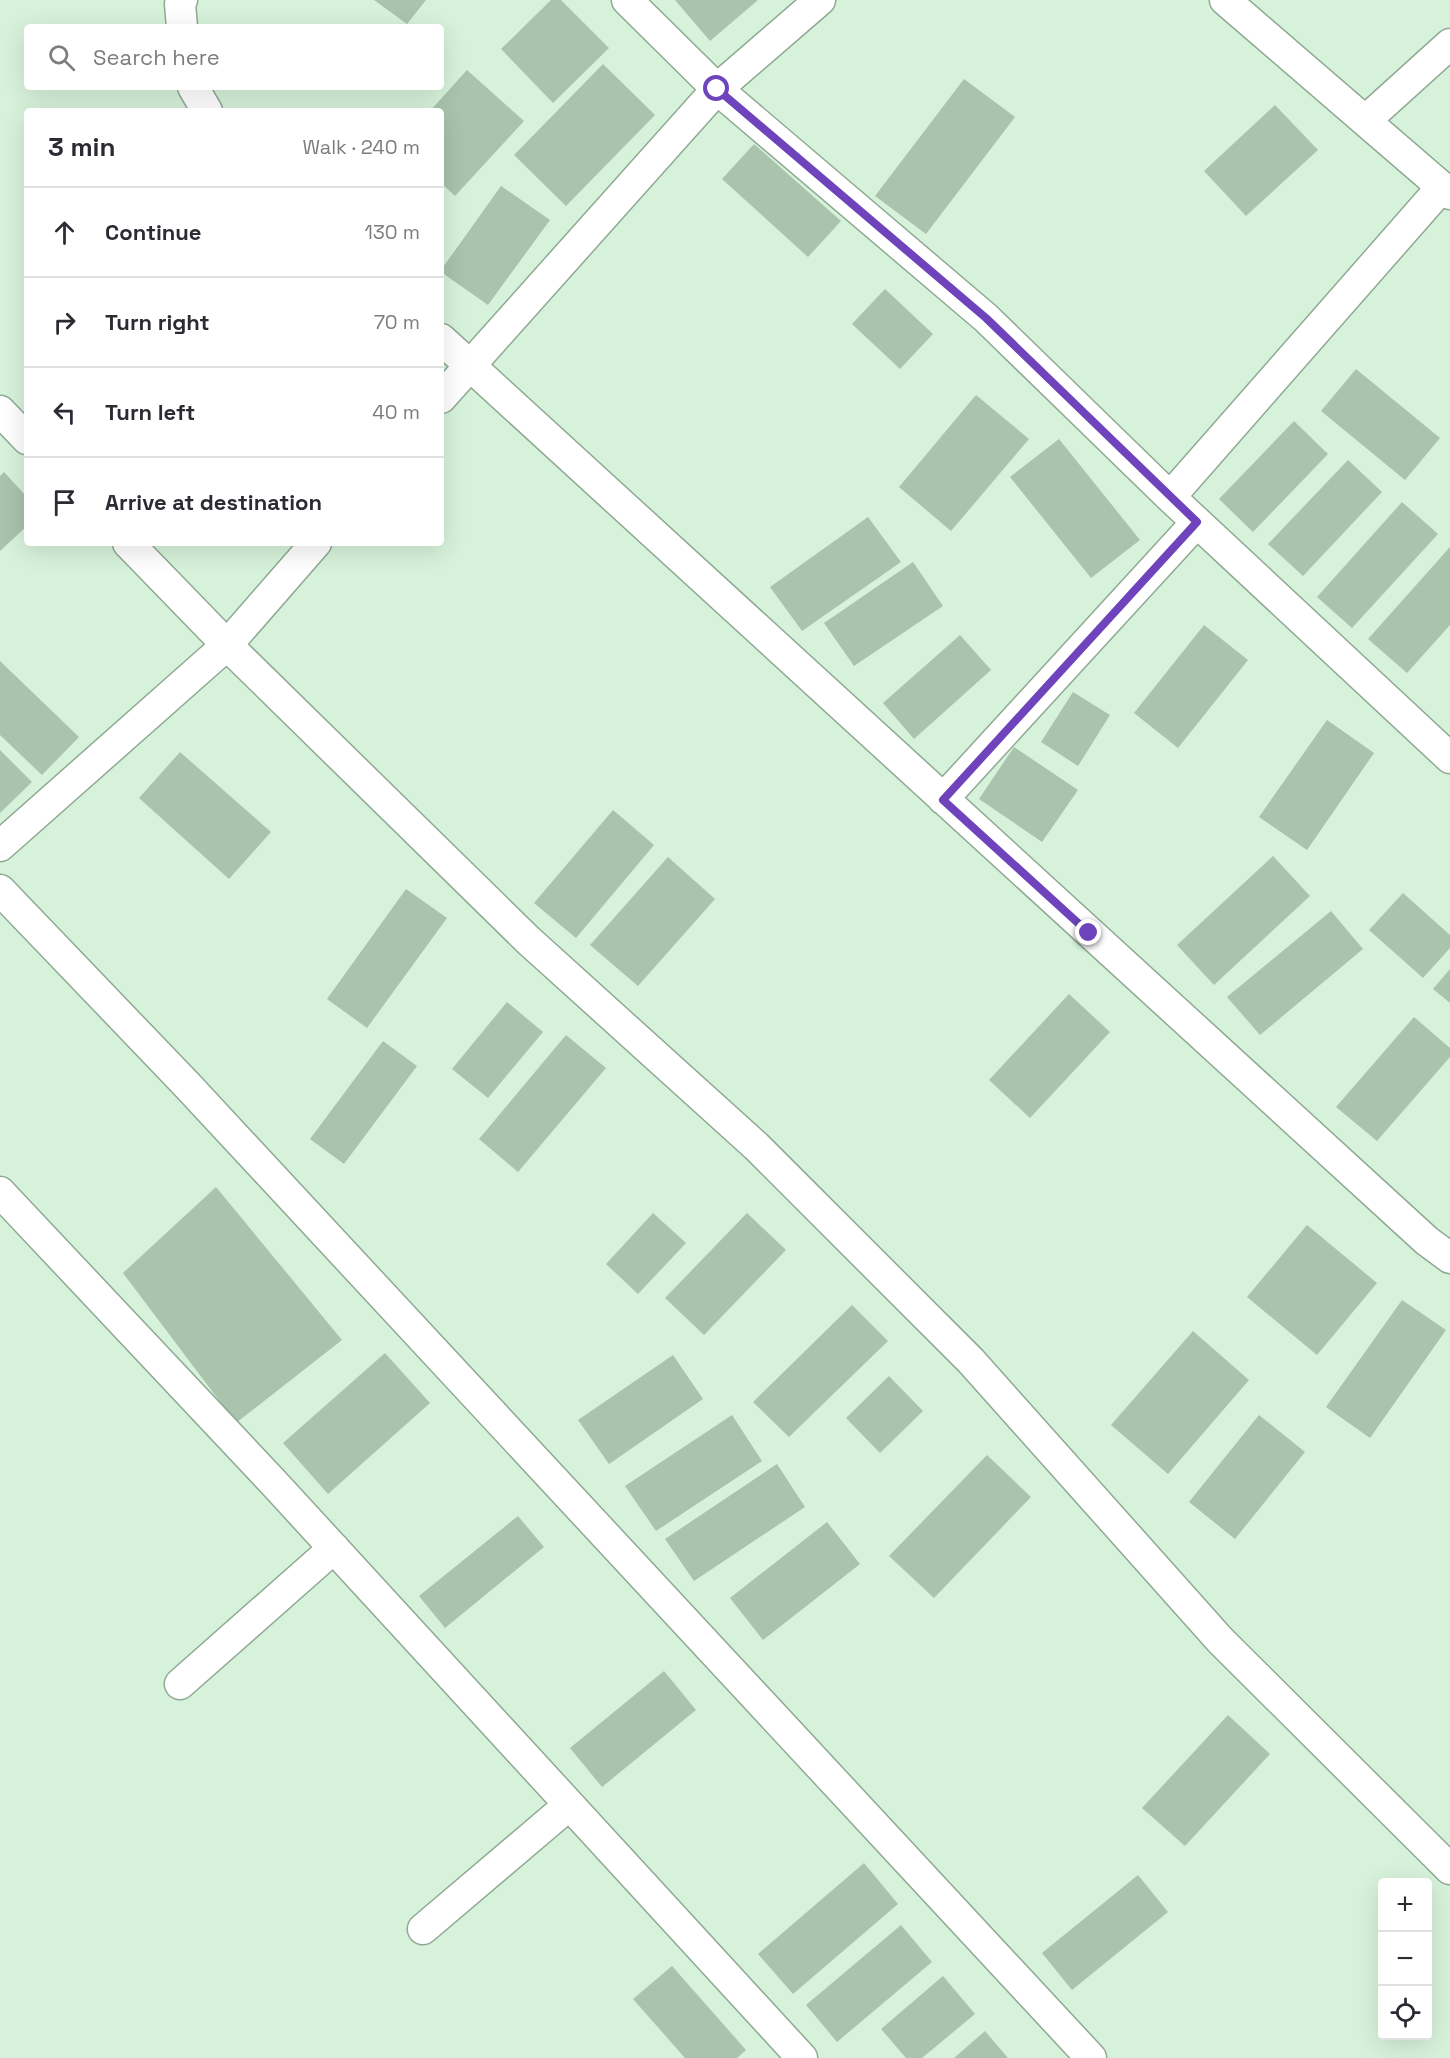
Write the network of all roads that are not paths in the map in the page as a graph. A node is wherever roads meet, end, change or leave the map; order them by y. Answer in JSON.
{"nodes":[{"id":1,"x":182,"y":0,"type":"edge"},
{"id":2,"x":627,"y":0,"type":"edge"},
{"id":3,"x":820,"y":0,"type":"edge"},
{"id":4,"x":1225,"y":0,"type":"edge"},
{"id":5,"x":182,"y":24,"type":"edge"},
{"id":6,"x":1450,"y":44,"type":"edge"},
{"id":7,"x":717,"y":89,"type":"junction"},
{"id":8,"x":195,"y":90,"type":"edge"},
{"id":9,"x":205,"y":108,"type":"edge"},
{"id":10,"x":1366,"y":120,"type":"junction"},
{"id":11,"x":1446,"y":190,"type":"edge"},
{"id":12,"x":444,"y":342,"type":"edge"},
{"id":13,"x":470,"y":365,"type":"junction"},
{"id":14,"x":444,"y":395,"type":"edge"},
{"id":15,"x":0,"y":411,"type":"edge"},
{"id":16,"x":24,"y":436,"type":"edge"},
{"id":17,"x":1170,"y":497,"type":"junction"},
{"id":18,"x":1197,"y":522,"type":"junction"},
{"id":19,"x":131,"y":546,"type":"edge"},
{"id":20,"x":313,"y":546,"type":"edge"},
{"id":21,"x":227,"y":645,"type":"junction"},
{"id":22,"x":1450,"y":758,"type":"edge"},
{"id":23,"x":943,"y":800,"type":"junction"},
{"id":24,"x":0,"y":846,"type":"edge"},
{"id":25,"x":0,"y":890,"type":"edge"},
{"id":26,"x":0,"y":1192,"type":"edge"},
{"id":27,"x":1450,"y":1258,"type":"edge"},
{"id":28,"x":334,"y":1548,"type":"junction"},
{"id":29,"x":180,"y":1684,"type":"dead end"},
{"id":30,"x":569,"y":1805,"type":"junction"},
{"id":31,"x":1450,"y":1869,"type":"edge"},
{"id":32,"x":423,"y":1929,"type":"dead end"},
{"id":33,"x":788,"y":2053,"type":"edge"},
{"id":34,"x":1091,"y":2058,"type":"edge"}],
"edges":[{"from":1,"to":5,"type":"street"},
{"from":2,"to":7,"type":"street"},
{"from":3,"to":7,"type":"street"},
{"from":4,"to":10,"type":"street"},
{"from":6,"to":10,"type":"street"},
{"from":7,"to":13,"type":"street"},
{"from":7,"to":17,"type":"street"},
{"from":8,"to":9,"type":"street"},
{"from":10,"to":11,"type":"street"},
{"from":11,"to":17,"type":"street"},
{"from":12,"to":13,"type":"street"},
{"from":13,"to":14,"type":"street"},
{"from":13,"to":23,"type":"street"},
{"from":15,"to":16,"type":"street"},
{"from":17,"to":18,"type":"street"},
{"from":18,"to":22,"type":"street"},
{"from":18,"to":23,"type":"street"},
{"from":19,"to":21,"type":"street"},
{"from":20,"to":21,"type":"street"},
{"from":21,"to":24,"type":"street"},
{"from":21,"to":31,"type":"street"},
{"from":23,"to":27,"type":"street"},
{"from":25,"to":34,"type":"street"},
{"from":26,"to":28,"type":"street"},
{"from":28,"to":29,"type":"street"},
{"from":28,"to":30,"type":"street"},
{"from":30,"to":32,"type":"street"},
{"from":30,"to":33,"type":"street"}]}
